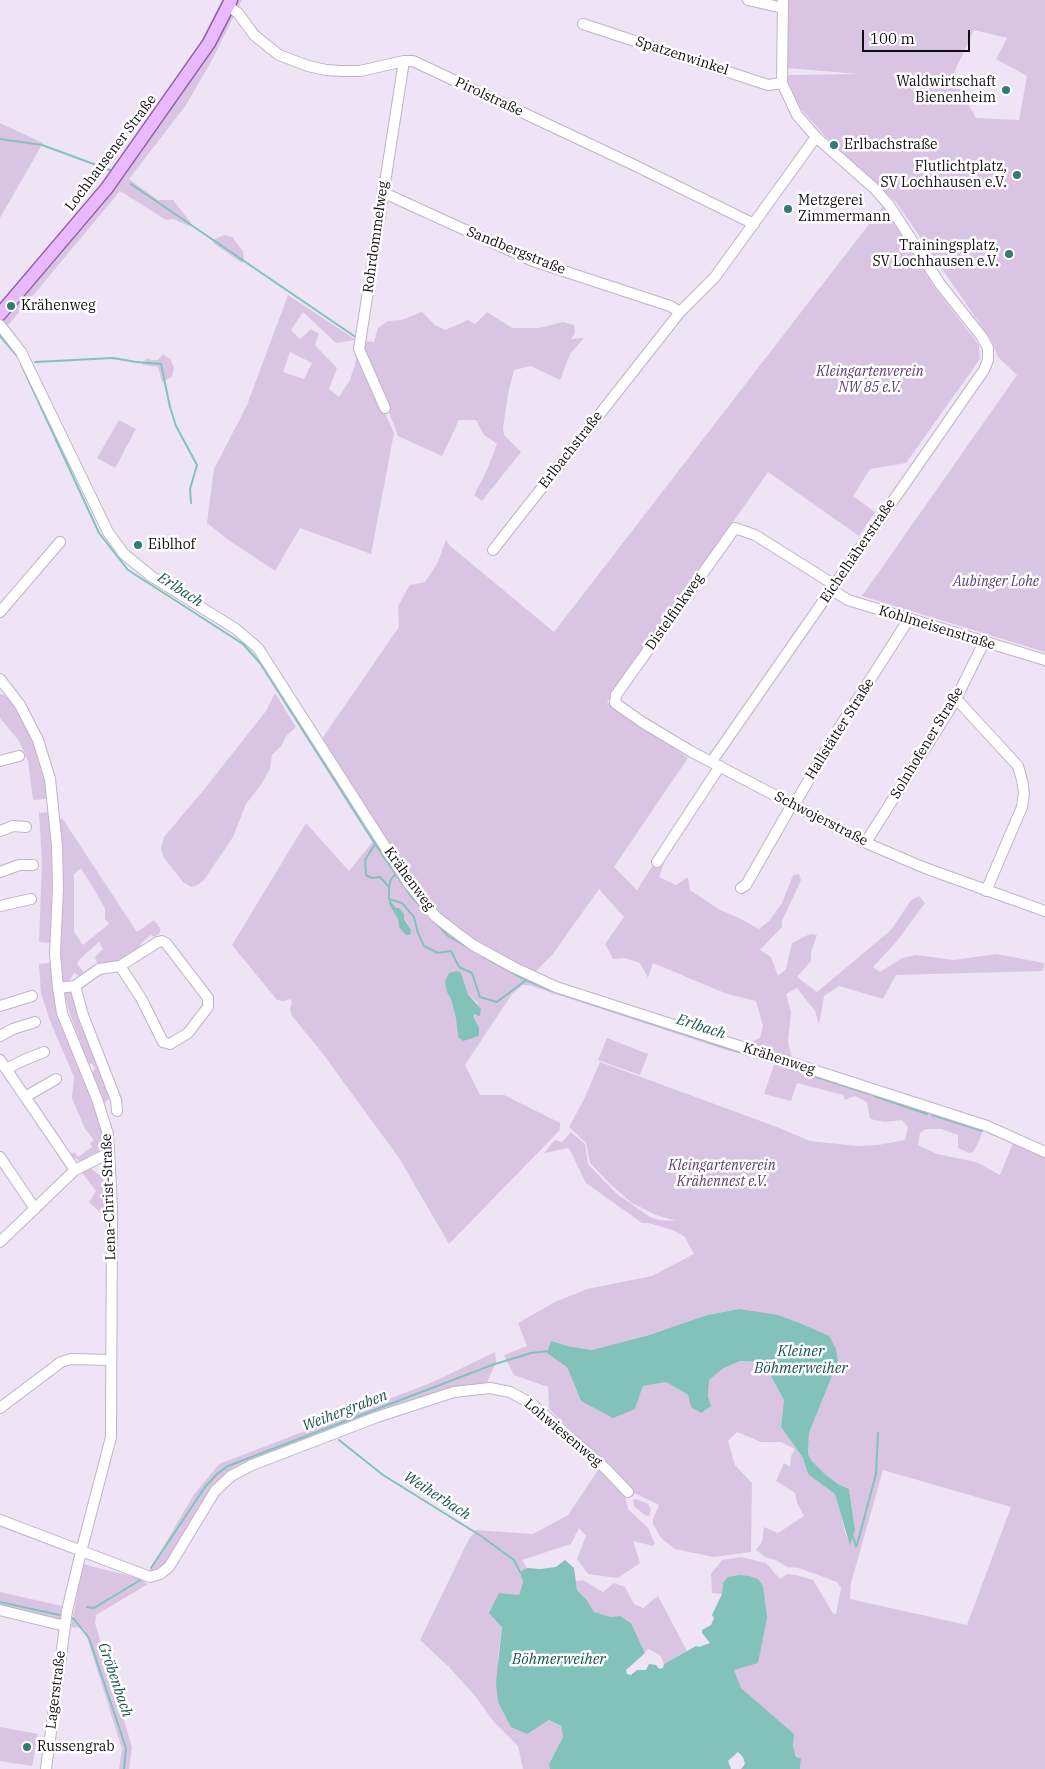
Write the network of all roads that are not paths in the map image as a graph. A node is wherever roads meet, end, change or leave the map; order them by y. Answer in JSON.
{"nodes":[{"id":1,"x":748,"y":0,"type":"edge"},
{"id":2,"x":230,"y":3,"type":"edge"},
{"id":3,"x":783,"y":4,"type":"edge"},
{"id":4,"x":583,"y":24,"type":"dead end"},
{"id":5,"x":404,"y":60,"type":"junction"},
{"id":6,"x":782,"y":84,"type":"junction"},
{"id":7,"x":816,"y":137,"type":"junction"},
{"id":8,"x":382,"y":192,"type":"junction"},
{"id":9,"x":754,"y":224,"type":"junction"},
{"id":10,"x":680,"y":312,"type":"junction"},
{"id":11,"x":0,"y":314,"type":"edge"},
{"id":12,"x":0,"y":325,"type":"edge"},
{"id":13,"x":385,"y":408,"type":"dead end"},
{"id":14,"x":735,"y":528,"type":"joint"},
{"id":15,"x":60,"y":542,"type":"dead end"},
{"id":16,"x":493,"y":550,"type":"dead end"},
{"id":17,"x":832,"y":587,"type":"junction"},
{"id":18,"x":0,"y":612,"type":"edge"},
{"id":19,"x":909,"y":619,"type":"junction"},
{"id":20,"x":984,"y":642,"type":"junction"},
{"id":21,"x":1045,"y":660,"type":"edge"},
{"id":22,"x":0,"y":680,"type":"edge"},
{"id":23,"x":615,"y":697,"type":"joint"},
{"id":24,"x":955,"y":701,"type":"junction"},
{"id":25,"x":19,"y":756,"type":"dead end"},
{"id":26,"x":0,"y":760,"type":"edge"},
{"id":27,"x":716,"y":763,"type":"junction"},
{"id":28,"x":793,"y":805,"type":"junction"},
{"id":29,"x":26,"y":826,"type":"dead end"},
{"id":30,"x":0,"y":831,"type":"edge"},
{"id":31,"x":866,"y":842,"type":"junction"},
{"id":32,"x":657,"y":862,"type":"dead end"},
{"id":33,"x":32,"y":865,"type":"dead end"},
{"id":34,"x":0,"y":872,"type":"edge"},
{"id":35,"x":741,"y":888,"type":"dead end"},
{"id":36,"x":986,"y":891,"type":"junction"},
{"id":37,"x":31,"y":898,"type":"dead end"},
{"id":38,"x":0,"y":906,"type":"edge"},
{"id":39,"x":1045,"y":911,"type":"edge"},
{"id":40,"x":120,"y":966,"type":"junction"},
{"id":41,"x":75,"y":986,"type":"junction"},
{"id":42,"x":58,"y":988,"type":"junction"},
{"id":43,"x":32,"y":996,"type":"dead end"},
{"id":44,"x":0,"y":1006,"type":"edge"},
{"id":45,"x":36,"y":1022,"type":"dead end"},
{"id":46,"x":0,"y":1036,"type":"edge"},
{"id":47,"x":44,"y":1052,"type":"dead end"},
{"id":48,"x":3,"y":1065,"type":"edge"},
{"id":49,"x":56,"y":1079,"type":"dead end"},
{"id":50,"x":25,"y":1097,"type":"junction"},
{"id":51,"x":117,"y":1111,"type":"dead end"},
{"id":52,"x":1045,"y":1152,"type":"edge"},
{"id":53,"x":109,"y":1153,"type":"junction"},
{"id":54,"x":0,"y":1156,"type":"edge"},
{"id":55,"x":75,"y":1170,"type":"junction"},
{"id":56,"x":35,"y":1209,"type":"junction"},
{"id":57,"x":0,"y":1242,"type":"edge"},
{"id":58,"x":111,"y":1360,"type":"junction"},
{"id":59,"x":0,"y":1408,"type":"edge"},
{"id":60,"x":628,"y":1492,"type":"dead end"},
{"id":61,"x":0,"y":1520,"type":"edge"},
{"id":62,"x":80,"y":1552,"type":"junction"},
{"id":63,"x":0,"y":1610,"type":"edge"},
{"id":64,"x":66,"y":1619,"type":"junction"},
{"id":65,"x":46,"y":1769,"type":"edge"}],
"edges":[{"from":1,"to":3,"type":"street"},
{"from":2,"to":5,"type":"street"},
{"from":2,"to":11,"type":"main road","name":"Lochhausener Straße"},
{"from":3,"to":6,"type":"street"},
{"from":4,"to":6,"type":"street","name":"Spatzenwinkel"},
{"from":5,"to":8,"type":"street","name":"Rohrdommelweg"},
{"from":5,"to":9,"type":"street","name":"Pirolstraße"},
{"from":6,"to":7,"type":"street"},
{"from":7,"to":9,"type":"street","name":"Erlbachstraße"},
{"from":7,"to":17,"type":"street","name":"Eichelhäherstraße"},
{"from":8,"to":10,"type":"street","name":"Sandbergstraße"},
{"from":8,"to":13,"type":"street","name":"Rohrdommelweg"},
{"from":9,"to":10,"type":"street","name":"Erlbachstraße"},
{"from":10,"to":16,"type":"street","name":"Erlbachstraße"},
{"from":12,"to":52,"type":"street","name":"Krähenweg"},
{"from":14,"to":17,"type":"street","name":"Kohlmeisenstraße"},
{"from":14,"to":23,"type":"street","name":"Distelfinkweg"},
{"from":15,"to":18,"type":"street"},
{"from":17,"to":19,"type":"street","name":"Kohlmeisenstraße"},
{"from":17,"to":27,"type":"street","name":"Eichelhäherstraße"},
{"from":19,"to":20,"type":"street","name":"Kohlmeisenstraße"},
{"from":19,"to":28,"type":"street","name":"Hallstätter Straße"},
{"from":20,"to":21,"type":"street","name":"Kohlmeisenstraße"},
{"from":20,"to":24,"type":"street","name":"Solnhofener Straße"},
{"from":22,"to":42,"type":"street","name":"Lena-Christ-Straße"},
{"from":23,"to":27,"type":"street","name":"Schwojerstraße"},
{"from":24,"to":31,"type":"street","name":"Solnhofener Straße"},
{"from":24,"to":36,"type":"street"},
{"from":25,"to":26,"type":"street"},
{"from":27,"to":28,"type":"street","name":"Schwojerstraße"},
{"from":27,"to":32,"type":"street","name":"Eichelhäherstraße"},
{"from":28,"to":31,"type":"street","name":"Schwojerstraße"},
{"from":28,"to":35,"type":"street","name":"Hallstätter Straße"},
{"from":29,"to":30,"type":"street"},
{"from":31,"to":36,"type":"street","name":"Schwojerstraße"},
{"from":33,"to":34,"type":"street"},
{"from":36,"to":39,"type":"street","name":"Schwojerstraße"},
{"from":37,"to":38,"type":"street"},
{"from":40,"to":40,"type":"street"},
{"from":40,"to":41,"type":"street"},
{"from":41,"to":42,"type":"street"},
{"from":41,"to":51,"type":"street"},
{"from":42,"to":53,"type":"street","name":"Lena-Christ-Straße"},
{"from":43,"to":44,"type":"street"},
{"from":45,"to":46,"type":"street"},
{"from":47,"to":48,"type":"street"},
{"from":48,"to":50,"type":"street"},
{"from":49,"to":50,"type":"street"},
{"from":50,"to":55,"type":"street"},
{"from":53,"to":55,"type":"street"},
{"from":53,"to":58,"type":"street","name":"Lena-Christ-Straße"},
{"from":54,"to":56,"type":"street"},
{"from":55,"to":56,"type":"street"},
{"from":56,"to":57,"type":"street"},
{"from":58,"to":59,"type":"street"},
{"from":58,"to":62,"type":"street","name":"Lena-Christ-Straße"},
{"from":60,"to":62,"type":"street","name":"Lohwiesenweg"},
{"from":61,"to":62,"type":"street","name":"Lohwiesenweg"},
{"from":62,"to":64,"type":"street","name":"Lena-Christ-Straße"},
{"from":63,"to":64,"type":"street"},
{"from":64,"to":65,"type":"street","name":"Lagerstraße"}]}
